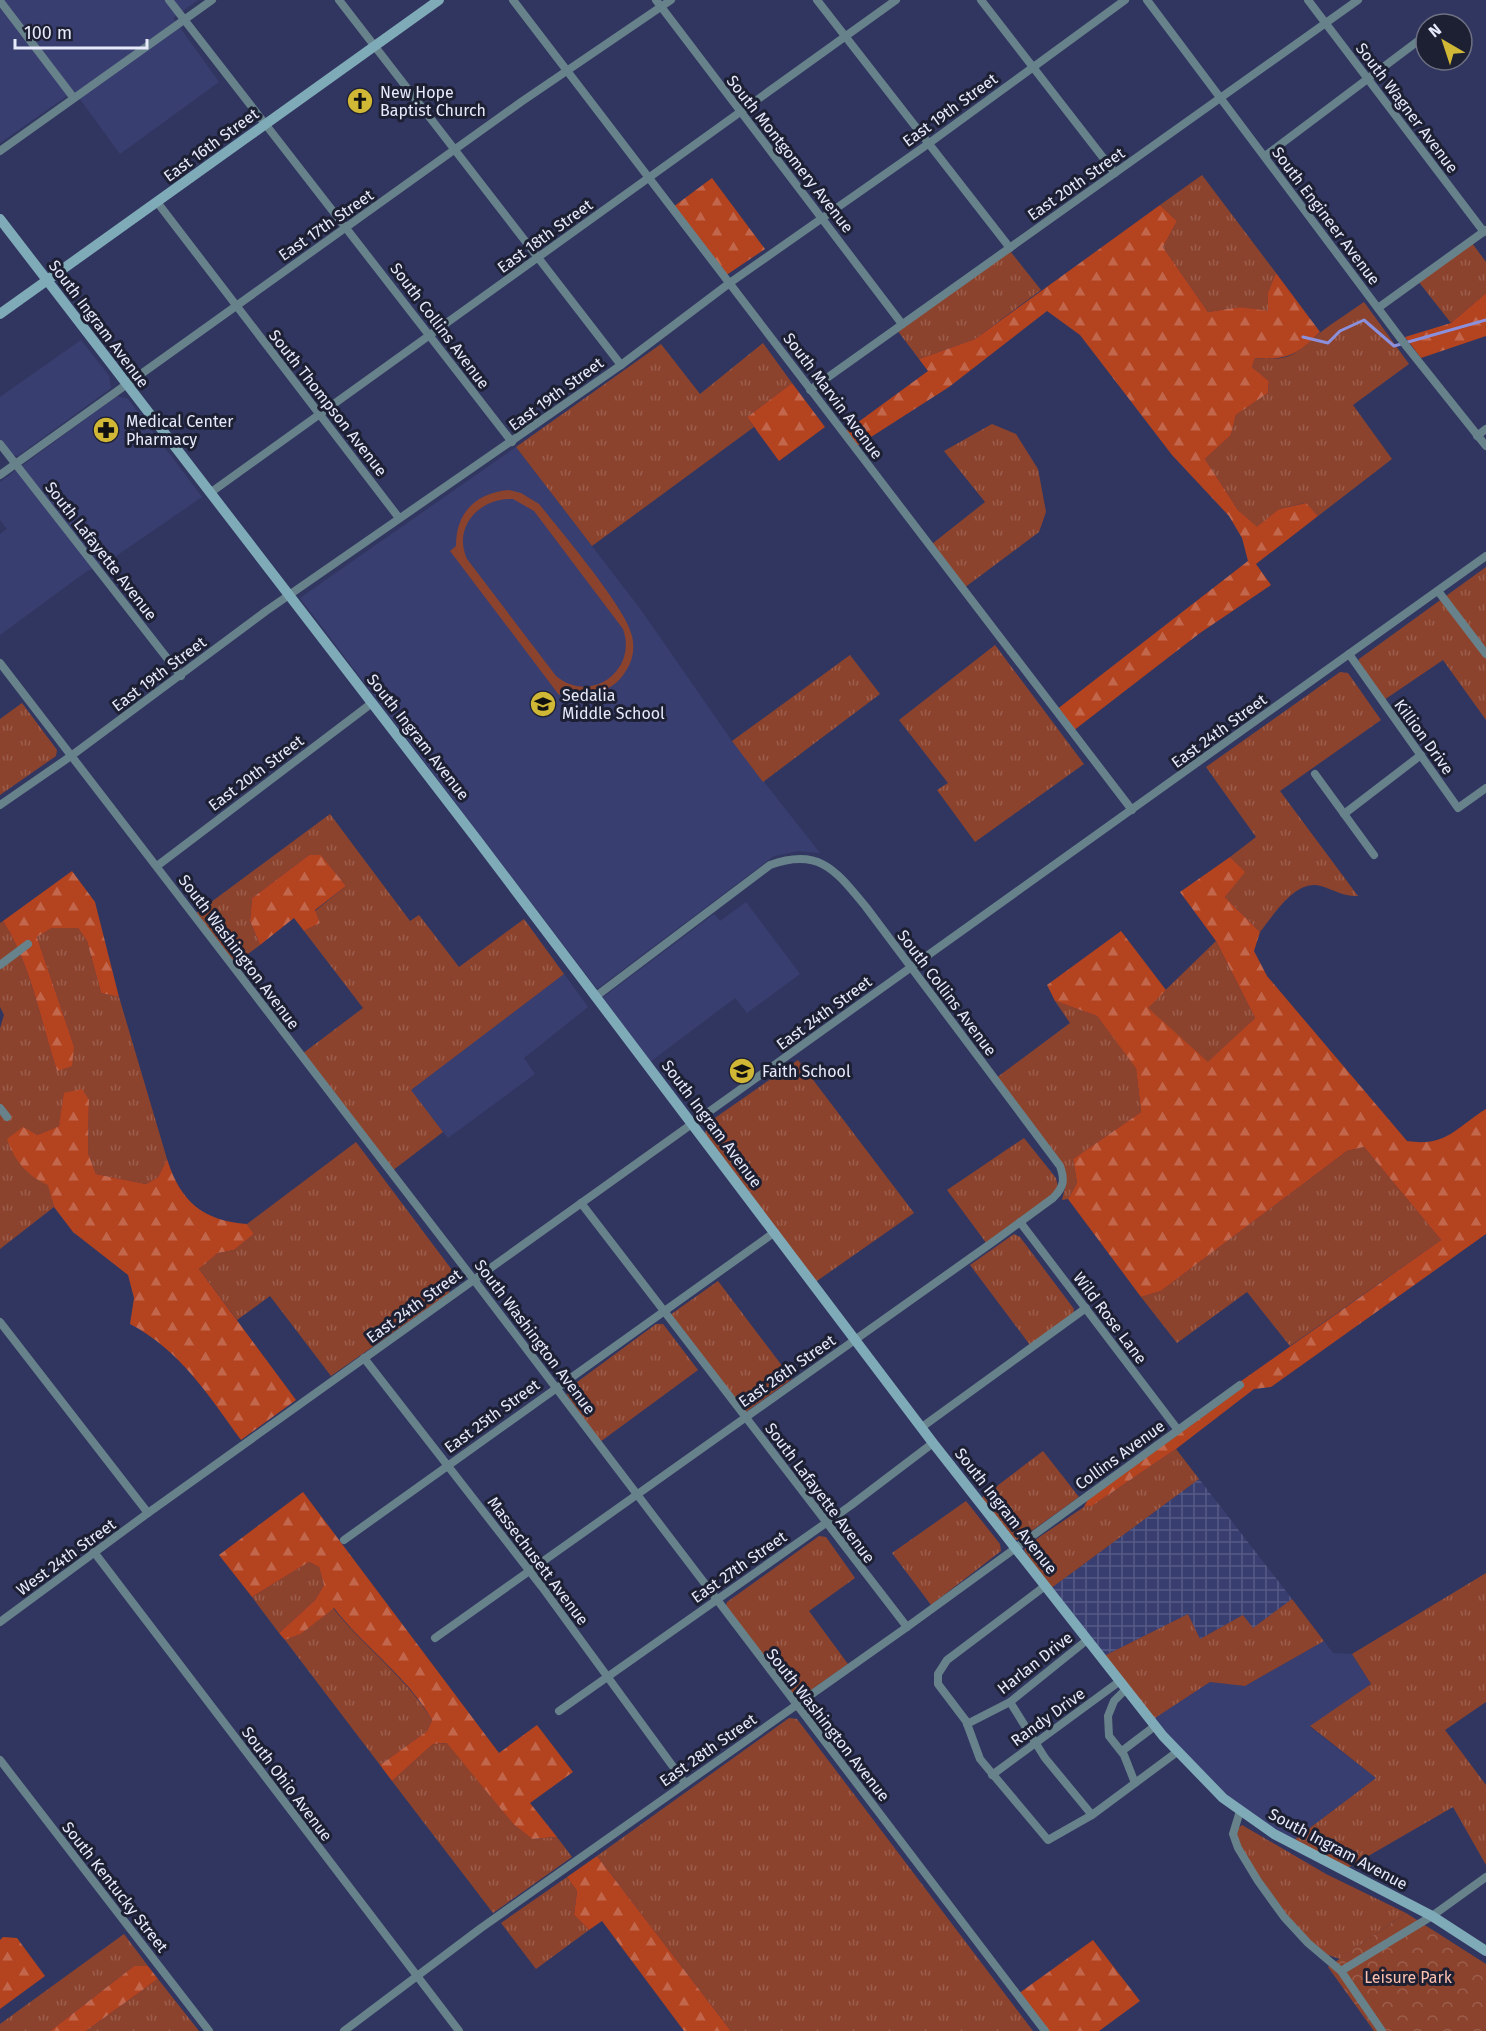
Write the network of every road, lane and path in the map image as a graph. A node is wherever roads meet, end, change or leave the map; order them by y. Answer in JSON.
{"nodes":[{"id":1,"x":169,"y":0,"type":"edge"},
{"id":2,"x":212,"y":0,"type":"edge"},
{"id":3,"x":339,"y":0,"type":"edge"},
{"id":4,"x":439,"y":0,"type":"edge"},
{"id":5,"x":513,"y":0,"type":"edge"},
{"id":6,"x":671,"y":0,"type":"edge"},
{"id":7,"x":817,"y":0,"type":"edge"},
{"id":8,"x":896,"y":0,"type":"edge"},
{"id":9,"x":981,"y":0,"type":"edge"},
{"id":10,"x":1125,"y":0,"type":"edge"},
{"id":11,"x":1146,"y":0,"type":"edge"},
{"id":12,"x":1308,"y":0,"type":"edge"},
{"id":13,"x":1358,"y":0,"type":"edge"},
{"id":14,"x":0,"y":1,"type":"edge"},
{"id":15,"x":658,"y":3,"type":"edge"},
{"id":16,"x":184,"y":20,"type":"junction"},
{"id":17,"x":1326,"y":23,"type":"junction"},
{"id":18,"x":845,"y":37,"type":"junction"},
{"id":19,"x":1414,"y":44,"type":"edge"},
{"id":20,"x":375,"y":46,"type":"junction"},
{"id":21,"x":1032,"y":66,"type":"junction"},
{"id":22,"x":569,"y":70,"type":"junction"},
{"id":23,"x":1368,"y":79,"type":"junction"},
{"id":24,"x":73,"y":98,"type":"junction"},
{"id":25,"x":1221,"y":98,"type":"junction"},
{"id":26,"x":740,"y":112,"type":"junction"},
{"id":27,"x":265,"y":124,"type":"junction"},
{"id":28,"x":928,"y":144,"type":"junction"},
{"id":29,"x":455,"y":149,"type":"junction"},
{"id":30,"x":0,"y":151,"type":"edge"},
{"id":31,"x":1265,"y":156,"type":"junction"},
{"id":32,"x":1115,"y":173,"type":"junction"},
{"id":33,"x":649,"y":178,"type":"junction"},
{"id":34,"x":157,"y":202,"type":"junction"},
{"id":35,"x":823,"y":218,"type":"junction"},
{"id":36,"x":0,"y":219,"type":"edge"},
{"id":37,"x":346,"y":227,"type":"junction"},
{"id":38,"x":1485,"y":231,"type":"edge"},
{"id":39,"x":1010,"y":248,"type":"junction"},
{"id":40,"x":538,"y":257,"type":"junction"},
{"id":41,"x":47,"y":281,"type":"junction"},
{"id":42,"x":731,"y":282,"type":"junction"},
{"id":43,"x":235,"y":306,"type":"junction"},
{"id":44,"x":1378,"y":308,"type":"junction"},
{"id":45,"x":0,"y":314,"type":"edge"},
{"id":46,"x":902,"y":324,"type":"junction"},
{"id":47,"x":430,"y":335,"type":"junction"},
{"id":48,"x":621,"y":364,"type":"junction"},
{"id":49,"x":126,"y":384,"type":"junction"},
{"id":50,"x":810,"y":390,"type":"junction"},
{"id":51,"x":319,"y":414,"type":"junction"},
{"id":52,"x":1486,"y":429,"type":"edge"},
{"id":53,"x":1478,"y":436,"type":"junction"},
{"id":54,"x":512,"y":442,"type":"junction"},
{"id":55,"x":0,"y":444,"type":"edge"},
{"id":56,"x":1486,"y":446,"type":"edge"},
{"id":57,"x":16,"y":464,"type":"junction"},
{"id":58,"x":0,"y":475,"type":"edge"},
{"id":59,"x":210,"y":493,"type":"junction"},
{"id":60,"x":399,"y":518,"type":"junction"},
{"id":61,"x":1486,"y":556,"type":"edge"},
{"id":62,"x":1438,"y":591,"type":"junction"},
{"id":63,"x":290,"y":595,"type":"junction"},
{"id":64,"x":1349,"y":654,"type":"junction"},
{"id":65,"x":1486,"y":654,"type":"edge"},
{"id":66,"x":0,"y":663,"type":"edge"},
{"id":67,"x":181,"y":676,"type":"junction"},
{"id":68,"x":372,"y":703,"type":"junction"},
{"id":69,"x":1421,"y":755,"type":"junction"},
{"id":70,"x":71,"y":756,"type":"junction"},
{"id":71,"x":1315,"y":774,"type":"dead end"},
{"id":72,"x":1486,"y":788,"type":"edge"},
{"id":73,"x":0,"y":805,"type":"edge"},
{"id":74,"x":1132,"y":810,"type":"junction"},
{"id":75,"x":1344,"y":814,"type":"junction"},
{"id":76,"x":1374,"y":855,"type":"dead end"},
{"id":77,"x":157,"y":866,"type":"junction"},
{"id":78,"x":28,"y":944,"type":"dead end"},
{"id":79,"x":0,"y":965,"type":"edge"},
{"id":80,"x":911,"y":967,"type":"junction"},
{"id":81,"x":596,"y":997,"type":"junction"},
{"id":82,"x":1006,"y":1096,"type":"joint"},
{"id":83,"x":0,"y":1108,"type":"edge"},
{"id":84,"x":6,"y":1117,"type":"dead end"},
{"id":85,"x":693,"y":1123,"type":"junction"},
{"id":86,"x":581,"y":1203,"type":"junction"},
{"id":87,"x":1020,"y":1222,"type":"junction"},
{"id":88,"x":775,"y":1232,"type":"junction"},
{"id":89,"x":474,"y":1280,"type":"junction"},
{"id":90,"x":1086,"y":1308,"type":"junction"},
{"id":91,"x":664,"y":1310,"type":"junction"},
{"id":92,"x":0,"y":1322,"type":"edge"},
{"id":93,"x":856,"y":1339,"type":"junction"},
{"id":94,"x":364,"y":1358,"type":"junction"},
{"id":95,"x":1240,"y":1385,"type":"dead end"},
{"id":96,"x":556,"y":1387,"type":"junction"},
{"id":97,"x":746,"y":1417,"type":"junction"},
{"id":98,"x":922,"y":1427,"type":"junction"},
{"id":99,"x":1178,"y":1430,"type":"junction"},
{"id":100,"x":933,"y":1443,"type":"junction"},
{"id":101,"x":447,"y":1465,"type":"junction"},
{"id":102,"x":637,"y":1494,"type":"junction"},
{"id":103,"x":148,"y":1513,"type":"junction"},
{"id":104,"x":826,"y":1523,"type":"junction"},
{"id":105,"x":344,"y":1540,"type":"dead end"},
{"id":106,"x":1016,"y":1548,"type":"junction"},
{"id":107,"x":94,"y":1552,"type":"junction"},
{"id":108,"x":530,"y":1571,"type":"junction"},
{"id":109,"x":1045,"y":1586,"type":"junction"},
{"id":110,"x":716,"y":1599,"type":"junction"},
{"id":111,"x":0,"y":1622,"type":"edge"},
{"id":112,"x":907,"y":1627,"type":"junction"},
{"id":113,"x":435,"y":1638,"type":"dead end"},
{"id":114,"x":1087,"y":1640,"type":"junction"},
{"id":115,"x":607,"y":1675,"type":"junction"},
{"id":116,"x":1123,"y":1685,"type":"junction"},
{"id":117,"x":1010,"y":1702,"type":"junction"},
{"id":118,"x":796,"y":1705,"type":"junction"},
{"id":119,"x":559,"y":1711,"type":"dead end"},
{"id":120,"x":967,"y":1724,"type":"junction"},
{"id":121,"x":1155,"y":1726,"type":"junction"},
{"id":122,"x":1035,"y":1743,"type":"junction"},
{"id":123,"x":1122,"y":1751,"type":"junction"},
{"id":124,"x":1177,"y":1752,"type":"junction"},
{"id":125,"x":0,"y":1760,"type":"edge"},
{"id":126,"x":992,"y":1775,"type":"junction"},
{"id":127,"x":685,"y":1783,"type":"junction"},
{"id":128,"x":1135,"y":1783,"type":"junction"},
{"id":129,"x":1240,"y":1811,"type":"junction"},
{"id":130,"x":1092,"y":1815,"type":"junction"},
{"id":131,"x":1486,"y":1877,"type":"edge"},
{"id":132,"x":1432,"y":1916,"type":"junction"},
{"id":133,"x":1486,"y":1951,"type":"edge"},
{"id":134,"x":1341,"y":1971,"type":"junction"},
{"id":135,"x":417,"y":1976,"type":"junction"},
{"id":136,"x":209,"y":2031,"type":"edge"},
{"id":137,"x":344,"y":2031,"type":"edge"},
{"id":138,"x":459,"y":2031,"type":"edge"},
{"id":139,"x":1045,"y":2031,"type":"edge"},
{"id":140,"x":1383,"y":2031,"type":"edge"}],
"edges":[{"from":1,"to":16,"type":"street"},
{"from":2,"to":16,"type":"street"},
{"from":3,"to":20,"type":"street"},
{"from":4,"to":20,"type":"main road","name":"East 16th Street"},
{"from":5,"to":22,"type":"street","name":"South Marvin Avenue"},
{"from":6,"to":15,"type":"street","name":"East 17th Street"},
{"from":7,"to":18,"type":"street"},
{"from":8,"to":18,"type":"street","name":"East 18th Street"},
{"from":9,"to":21,"type":"street"},
{"from":10,"to":21,"type":"street","name":"East 19th Street"},
{"from":11,"to":25,"type":"street","name":"South Engineer Avenue"},
{"from":12,"to":17,"type":"street","name":"South Wagner Avenue"},
{"from":13,"to":17,"type":"street","name":"East 20th Street"},
{"from":14,"to":24,"type":"street"},
{"from":15,"to":22,"type":"street","name":"East 17th Street"},
{"from":15,"to":26,"type":"street","name":"South Montgomery Avenue"},
{"from":16,"to":24,"type":"street"},
{"from":16,"to":27,"type":"street"},
{"from":17,"to":23,"type":"street","name":"South Wagner Avenue"},
{"from":17,"to":25,"type":"street","name":"East 20th Street"},
{"from":18,"to":26,"type":"street","name":"East 18th Street"},
{"from":18,"to":28,"type":"street"},
{"from":19,"to":23,"type":"street"},
{"from":20,"to":27,"type":"main road","name":"East 16th Street"},
{"from":20,"to":29,"type":"street"},
{"from":21,"to":28,"type":"street","name":"East 19th Street"},
{"from":21,"to":32,"type":"street"},
{"from":22,"to":29,"type":"street","name":"East 17th Street"},
{"from":22,"to":33,"type":"street","name":"South Marvin Avenue"},
{"from":23,"to":31,"type":"street"},
{"from":23,"to":38,"type":"street","name":"South Wagner Avenue"},
{"from":24,"to":30,"type":"street"},
{"from":25,"to":31,"type":"street","name":"South Engineer Avenue"},
{"from":25,"to":32,"type":"street","name":"East 20th Street"},
{"from":26,"to":33,"type":"street","name":"East 18th Street"},
{"from":26,"to":35,"type":"street","name":"South Montgomery Avenue"},
{"from":27,"to":34,"type":"main road","name":"East 16th Street"},
{"from":27,"to":37,"type":"street"},
{"from":28,"to":35,"type":"street","name":"East 19th Street"},
{"from":28,"to":39,"type":"street"},
{"from":29,"to":37,"type":"street","name":"East 17th Street"},
{"from":29,"to":40,"type":"street"},
{"from":31,"to":44,"type":"street","name":"South Engineer Avenue"},
{"from":32,"to":39,"type":"street","name":"East 20th Street"},
{"from":33,"to":40,"type":"street","name":"East 18th Street"},
{"from":33,"to":42,"type":"street","name":"South Marvin Avenue"},
{"from":34,"to":41,"type":"main road","name":"East 16th Street"},
{"from":34,"to":43,"type":"street","name":"South Thompson Avenue"},
{"from":35,"to":42,"type":"street","name":"East 19th Street"},
{"from":35,"to":46,"type":"street","name":"South Montgomery Avenue"},
{"from":36,"to":41,"type":"main road","name":"South Ingram Avenue"},
{"from":37,"to":43,"type":"street","name":"East 17th Street"},
{"from":37,"to":47,"type":"street","name":"South Collins Avenue"},
{"from":38,"to":44,"type":"street"},
{"from":39,"to":46,"type":"street","name":"East 20th Street"},
{"from":40,"to":47,"type":"street","name":"East 18th Street"},
{"from":40,"to":48,"type":"street"},
{"from":41,"to":45,"type":"main road","name":"East 16th Street"},
{"from":41,"to":49,"type":"main road","name":"South Ingram Avenue"},
{"from":42,"to":48,"type":"street","name":"East 19th Street"},
{"from":42,"to":50,"type":"street","name":"South Marvin Avenue"},
{"from":43,"to":49,"type":"street","name":"East 17th Street"},
{"from":43,"to":51,"type":"street","name":"South Thompson Avenue"},
{"from":44,"to":53,"type":"street","name":"South Engineer Avenue"},
{"from":46,"to":50,"type":"street","name":"East 20th Street"},
{"from":47,"to":51,"type":"street","name":"East 18th Street"},
{"from":47,"to":54,"type":"street","name":"South Collins Avenue"},
{"from":48,"to":54,"type":"street","name":"East 19th Street"},
{"from":49,"to":57,"type":"street","name":"East 17th Street"},
{"from":49,"to":59,"type":"main road","name":"South Ingram Avenue"},
{"from":50,"to":74,"type":"street","name":"South Marvin Avenue"},
{"from":51,"to":59,"type":"street","name":"East 18th Street"},
{"from":51,"to":60,"type":"street","name":"South Thompson Avenue"},
{"from":52,"to":53,"type":"street"},
{"from":53,"to":56,"type":"street","name":"South Engineer Avenue"},
{"from":54,"to":60,"type":"street","name":"East 19th Street"},
{"from":55,"to":57,"type":"street","name":"South Lafayette Avenue"},
{"from":57,"to":58,"type":"street","name":"East 17th Street"},
{"from":57,"to":67,"type":"street","name":"South Lafayette Avenue"},
{"from":59,"to":63,"type":"main road","name":"South Ingram Avenue"},
{"from":60,"to":63,"type":"street","name":"East 19th Street"},
{"from":61,"to":62,"type":"street","name":"East 24th Street"},
{"from":62,"to":64,"type":"street","name":"East 24th Street"},
{"from":62,"to":65,"type":"street"},
{"from":63,"to":67,"type":"street","name":"East 19th Street"},
{"from":63,"to":68,"type":"main road","name":"South Ingram Avenue"},
{"from":64,"to":69,"type":"street","name":"Killion Drive"},
{"from":64,"to":74,"type":"street","name":"East 24th Street"},
{"from":66,"to":70,"type":"street","name":"South Washington Avenue"},
{"from":67,"to":70,"type":"street","name":"East 19th Street"},
{"from":68,"to":77,"type":"street","name":"East 20th Street"},
{"from":68,"to":81,"type":"main road","name":"South Ingram Avenue"},
{"from":69,"to":72,"type":"street","name":"Killion Drive"},
{"from":69,"to":75,"type":"street"},
{"from":70,"to":73,"type":"street","name":"East 19th Street"},
{"from":70,"to":77,"type":"street","name":"South Washington Avenue"},
{"from":71,"to":75,"type":"street"},
{"from":74,"to":80,"type":"street","name":"East 24th Street"},
{"from":75,"to":76,"type":"street"},
{"from":77,"to":89,"type":"street","name":"South Washington Avenue"},
{"from":78,"to":79,"type":"street"},
{"from":80,"to":81,"type":"street","name":"South Collins Avenue"},
{"from":80,"to":82,"type":"street","name":"South Collins Avenue"},
{"from":80,"to":85,"type":"street","name":"East 24th Street"},
{"from":81,"to":85,"type":"main road","name":"South Ingram Avenue"},
{"from":82,"to":87,"type":"street","name":"East 26th Street"},
{"from":83,"to":84,"type":"street"},
{"from":85,"to":86,"type":"street","name":"East 24th Street"},
{"from":85,"to":88,"type":"main road","name":"South Ingram Avenue"},
{"from":86,"to":89,"type":"street","name":"East 24th Street"},
{"from":86,"to":91,"type":"street","name":"South Lafayette Avenue"},
{"from":87,"to":90,"type":"street","name":"Wild Rose Lane"},
{"from":87,"to":93,"type":"street","name":"East 26th Street"},
{"from":88,"to":91,"type":"street","name":"East 25th Street"},
{"from":88,"to":93,"type":"main road","name":"South Ingram Avenue"},
{"from":89,"to":94,"type":"street","name":"East 24th Street"},
{"from":89,"to":96,"type":"street","name":"South Washington Avenue"},
{"from":90,"to":98,"type":"street"},
{"from":90,"to":99,"type":"street","name":"Wild Rose Lane"},
{"from":91,"to":96,"type":"street","name":"East 25th Street"},
{"from":91,"to":97,"type":"street","name":"South Lafayette Avenue"},
{"from":92,"to":103,"type":"street"},
{"from":93,"to":97,"type":"street","name":"East 26th Street"},
{"from":93,"to":98,"type":"main road","name":"South Ingram Avenue"},
{"from":94,"to":101,"type":"street","name":"Massechusett Avenue"},
{"from":94,"to":103,"type":"street","name":"East 24th Street"},
{"from":95,"to":99,"type":"street","name":"Collins Avenue"},
{"from":96,"to":101,"type":"street","name":"East 25th Street"},
{"from":96,"to":102,"type":"street","name":"South Washington Avenue"},
{"from":97,"to":102,"type":"street","name":"East 26th Street"},
{"from":97,"to":104,"type":"street","name":"South Lafayette Avenue"},
{"from":98,"to":100,"type":"main road","name":"South Ingram Avenue"},
{"from":99,"to":106,"type":"street","name":"Collins Avenue"},
{"from":100,"to":104,"type":"street","name":"East 27th Street"},
{"from":100,"to":106,"type":"main road","name":"South Ingram Avenue"},
{"from":101,"to":105,"type":"street","name":"East 25th Street"},
{"from":101,"to":108,"type":"street","name":"Massechusett Avenue"},
{"from":102,"to":108,"type":"street","name":"East 26th Street"},
{"from":102,"to":110,"type":"street","name":"South Washington Avenue"},
{"from":103,"to":107,"type":"street","name":"West 24th Street"},
{"from":104,"to":110,"type":"street","name":"East 27th Street"},
{"from":104,"to":112,"type":"street","name":"South Lafayette Avenue"},
{"from":106,"to":109,"type":"main road","name":"South Ingram Avenue"},
{"from":106,"to":112,"type":"street","name":"East 28th Street"},
{"from":107,"to":111,"type":"street","name":"West 24th Street"},
{"from":107,"to":135,"type":"street","name":"South Ohio Avenue"},
{"from":108,"to":113,"type":"street","name":"East 26th Street"},
{"from":108,"to":115,"type":"street","name":"Massechusett Avenue"},
{"from":109,"to":114,"type":"main road","name":"South Ingram Avenue"},
{"from":109,"to":120,"type":"street"},
{"from":110,"to":115,"type":"street","name":"East 27th Street"},
{"from":110,"to":118,"type":"street","name":"South Washington Avenue"},
{"from":112,"to":118,"type":"street","name":"East 28th Street"},
{"from":114,"to":116,"type":"main road","name":"South Ingram Avenue"},
{"from":114,"to":117,"type":"street","name":"Harlan Drive"},
{"from":115,"to":119,"type":"street","name":"East 27th Street"},
{"from":115,"to":127,"type":"street","name":"Massechusett Avenue"},
{"from":116,"to":121,"type":"main road","name":"South Ingram Avenue"},
{"from":116,"to":122,"type":"street","name":"Randy Drive"},
{"from":116,"to":123,"type":"street"},
{"from":117,"to":120,"type":"street","name":"Harlan Drive"},
{"from":117,"to":122,"type":"street"},
{"from":118,"to":127,"type":"street","name":"East 28th Street"},
{"from":118,"to":139,"type":"street","name":"South Washington Avenue"},
{"from":120,"to":126,"type":"street"},
{"from":121,"to":123,"type":"street"},
{"from":121,"to":124,"type":"main road","name":"South Ingram Avenue"},
{"from":122,"to":126,"type":"street","name":"Randy Drive"},
{"from":122,"to":130,"type":"street"},
{"from":123,"to":128,"type":"street"},
{"from":124,"to":128,"type":"street"},
{"from":124,"to":129,"type":"main road","name":"South Ingram Avenue"},
{"from":125,"to":136,"type":"street","name":"South Kentucky Street"},
{"from":126,"to":130,"type":"street"},
{"from":127,"to":135,"type":"street","name":"East 28th Street"},
{"from":128,"to":130,"type":"street"},
{"from":129,"to":132,"type":"main road","name":"South Ingram Avenue"},
{"from":129,"to":134,"type":"street"},
{"from":131,"to":132,"type":"street"},
{"from":132,"to":133,"type":"main road","name":"South Ingram Avenue"},
{"from":132,"to":134,"type":"street"},
{"from":134,"to":140,"type":"street"},
{"from":135,"to":137,"type":"street","name":"East 28th Street"},
{"from":135,"to":138,"type":"street","name":"South Ohio Avenue"}]}
